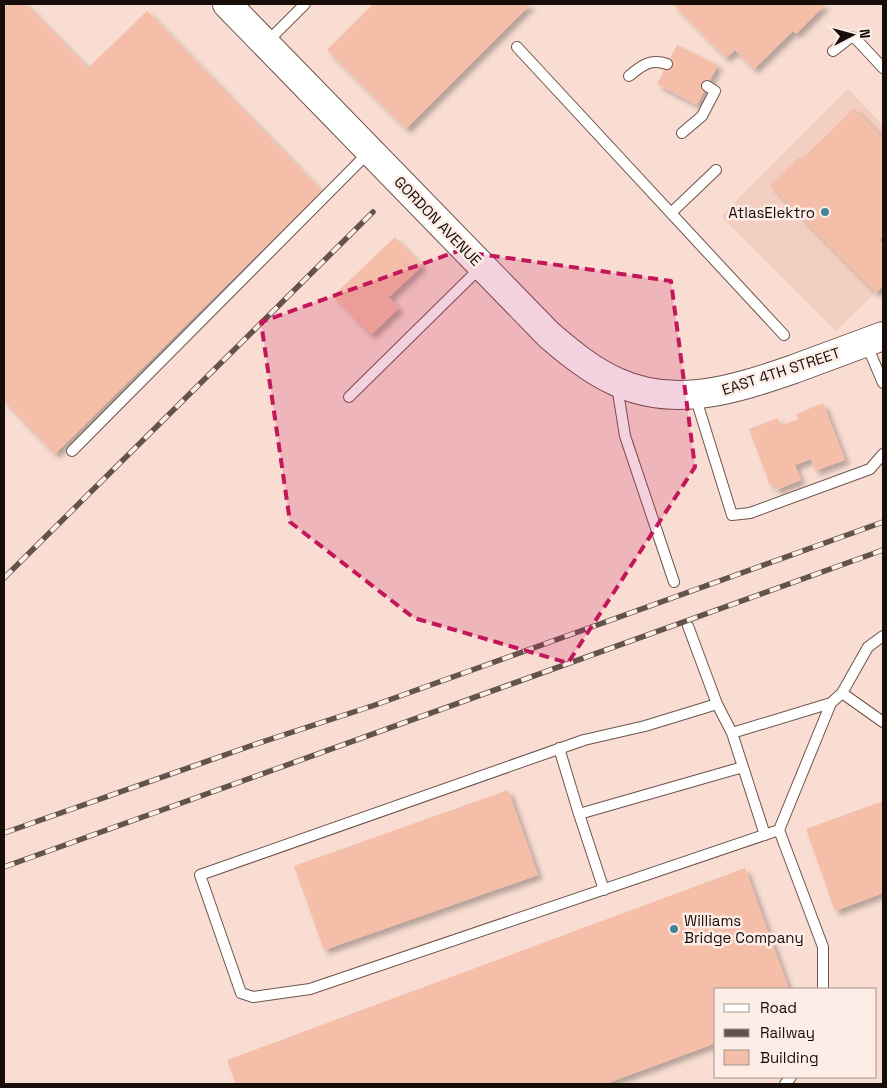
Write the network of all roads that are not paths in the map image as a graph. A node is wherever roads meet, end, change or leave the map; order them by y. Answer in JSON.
{"nodes":[{"id":1,"x":227,"y":4,"type":"edge"},
{"id":2,"x":305,"y":4,"type":"edge"},
{"id":3,"x":266,"y":44,"type":"junction"},
{"id":4,"x":517,"y":47,"type":"dead end"},
{"id":5,"x":833,"y":52,"type":"dead end"},
{"id":6,"x":667,"y":64,"type":"dead end"},
{"id":7,"x":883,"y":68,"type":"edge"},
{"id":8,"x":628,"y":76,"type":"dead end"},
{"id":9,"x":707,"y":86,"type":"dead end"},
{"id":10,"x":682,"y":133,"type":"dead end"},
{"id":11,"x":370,"y":151,"type":"junction"},
{"id":12,"x":716,"y":170,"type":"dead end"},
{"id":13,"x":671,"y":213,"type":"junction"},
{"id":14,"x":482,"y":266,"type":"junction"},
{"id":15,"x":784,"y":335,"type":"dead end"},
{"id":16,"x":874,"y":340,"type":"edge"},
{"id":17,"x":882,"y":380,"type":"edge"},
{"id":18,"x":617,"y":382,"type":"junction"},
{"id":19,"x":686,"y":396,"type":"junction"},
{"id":20,"x":350,"y":397,"type":"dead end"},
{"id":21,"x":72,"y":451,"type":"dead end"},
{"id":22,"x":883,"y":454,"type":"edge"},
{"id":23,"x":674,"y":582,"type":"dead end"},
{"id":24,"x":688,"y":626,"type":"dead end"},
{"id":25,"x":883,"y":636,"type":"edge"},
{"id":26,"x":842,"y":693,"type":"junction"},
{"id":27,"x":831,"y":703,"type":"junction"},
{"id":28,"x":717,"y":704,"type":"junction"},
{"id":29,"x":883,"y":722,"type":"edge"},
{"id":30,"x":732,"y":734,"type":"junction"},
{"id":31,"x":559,"y":748,"type":"junction"},
{"id":32,"x":743,"y":767,"type":"junction"},
{"id":33,"x":579,"y":814,"type":"junction"},
{"id":34,"x":780,"y":830,"type":"junction"},
{"id":35,"x":765,"y":835,"type":"junction"},
{"id":36,"x":604,"y":890,"type":"junction"},
{"id":37,"x":823,"y":988,"type":"edge"}],
"edges":[{"from":1,"to":3,"type":"street","name":"GORDON AVENUE"},
{"from":2,"to":3,"type":"lane"},
{"from":3,"to":11,"type":"street","name":"GORDON AVENUE"},
{"from":4,"to":13,"type":"lane"},
{"from":5,"to":7,"type":"lane"},
{"from":6,"to":8,"type":"lane"},
{"from":9,"to":10,"type":"lane"},
{"from":11,"to":14,"type":"street","name":"GORDON AVENUE"},
{"from":11,"to":21,"type":"lane"},
{"from":12,"to":13,"type":"lane"},
{"from":13,"to":15,"type":"lane"},
{"from":14,"to":18,"type":"street","name":"GORDON AVENUE"},
{"from":14,"to":20,"type":"lane"},
{"from":16,"to":17,"type":"lane"},
{"from":16,"to":19,"type":"street","name":"EAST 4TH STREET"},
{"from":18,"to":19,"type":"street","name":"GORDON AVENUE"},
{"from":18,"to":23,"type":"lane"},
{"from":19,"to":22,"type":"lane"},
{"from":24,"to":28,"type":"lane"},
{"from":25,"to":26,"type":"lane"},
{"from":26,"to":27,"type":"lane"},
{"from":26,"to":29,"type":"lane"},
{"from":27,"to":30,"type":"lane"},
{"from":27,"to":34,"type":"lane"},
{"from":28,"to":30,"type":"lane"},
{"from":28,"to":31,"type":"lane"},
{"from":30,"to":32,"type":"lane"},
{"from":31,"to":33,"type":"lane"},
{"from":31,"to":36,"type":"lane"},
{"from":32,"to":33,"type":"lane"},
{"from":32,"to":35,"type":"lane"},
{"from":33,"to":36,"type":"lane"},
{"from":34,"to":35,"type":"lane"},
{"from":34,"to":37,"type":"lane"},
{"from":35,"to":36,"type":"lane"}]}
